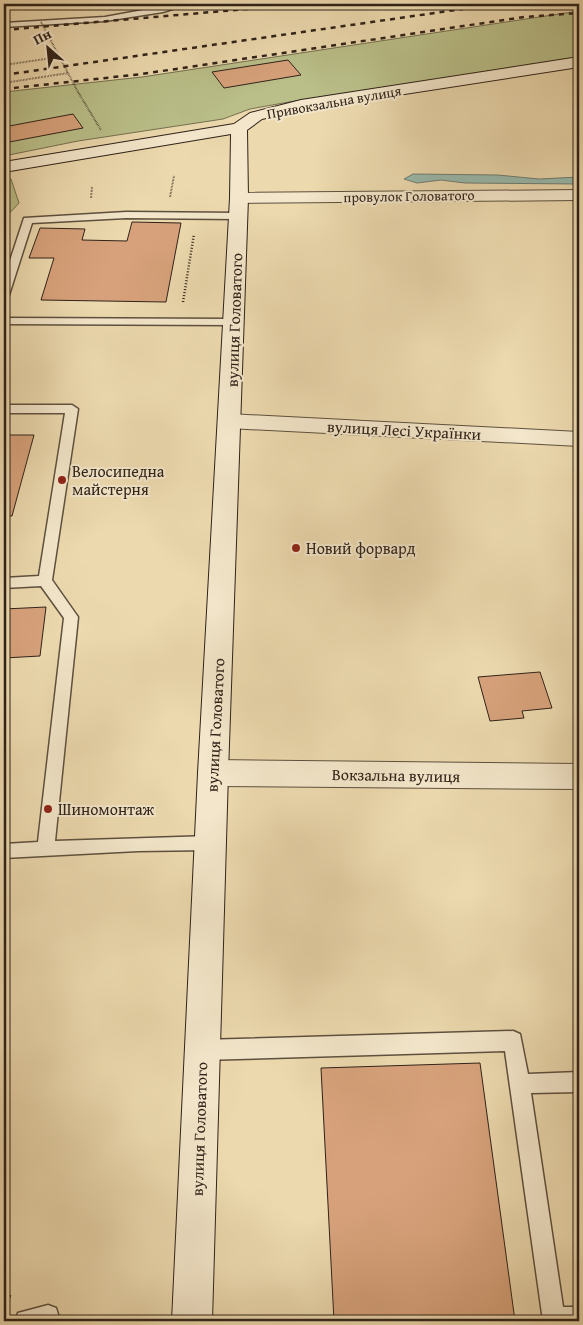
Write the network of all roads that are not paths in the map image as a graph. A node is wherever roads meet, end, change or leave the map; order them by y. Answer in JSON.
{"nodes":[{"id":1,"x":184,"y":4,"type":"edge"},
{"id":2,"x":4,"y":25,"type":"edge"},
{"id":3,"x":579,"y":62,"type":"edge"},
{"id":4,"x":239,"y":128,"type":"junction"},
{"id":5,"x":4,"y":167,"type":"edge"},
{"id":6,"x":579,"y":194,"type":"edge"},
{"id":7,"x":239,"y":207,"type":"junction"},
{"id":8,"x":4,"y":294,"type":"edge"},
{"id":9,"x":4,"y":321,"type":"edge"},
{"id":10,"x":234,"y":322,"type":"junction"},
{"id":11,"x":4,"y":409,"type":"edge"},
{"id":12,"x":230,"y":421,"type":"junction"},
{"id":13,"x":579,"y":439,"type":"edge"},
{"id":14,"x":45,"y":581,"type":"junction"},
{"id":15,"x":4,"y":583,"type":"edge"},
{"id":16,"x":213,"y":772,"type":"junction"},
{"id":17,"x":579,"y":777,"type":"edge"},
{"id":18,"x":210,"y":842,"type":"junction"},
{"id":19,"x":46,"y":849,"type":"junction"},
{"id":20,"x":4,"y":851,"type":"edge"},
{"id":21,"x":202,"y":1050,"type":"junction"},
{"id":22,"x":579,"y":1082,"type":"edge"},
{"id":23,"x":519,"y":1084,"type":"junction"},
{"id":24,"x":579,"y":1318,"type":"edge"},
{"id":25,"x":554,"y":1320,"type":"edge"},
{"id":26,"x":26,"y":1321,"type":"edge"},
{"id":27,"x":50,"y":1321,"type":"edge"},
{"id":28,"x":192,"y":1321,"type":"edge"}],
"edges":[{"from":1,"to":2,"type":"lane"},
{"from":3,"to":4,"type":"main road","name":"Привокзальна вулиця"},
{"from":4,"to":5,"type":"main road","name":"Привокзальна вулиця"},
{"from":4,"to":7,"type":"main road","name":"вулиця Головатого"},
{"from":6,"to":7,"type":"main road","name":"провулок Головатого"},
{"from":7,"to":8,"type":"lane"},
{"from":7,"to":10,"type":"main road","name":"вулиця Головатого"},
{"from":9,"to":10,"type":"lane"},
{"from":10,"to":12,"type":"main road","name":"вулиця Головатого"},
{"from":11,"to":14,"type":"lane"},
{"from":12,"to":13,"type":"main road","name":"вулиця Лесі Українки"},
{"from":12,"to":16,"type":"main road","name":"вулиця Головатого"},
{"from":14,"to":15,"type":"lane"},
{"from":14,"to":19,"type":"lane"},
{"from":16,"to":17,"type":"main road","name":"Вокзальна вулиця"},
{"from":16,"to":18,"type":"main road","name":"вулиця Головатого"},
{"from":18,"to":19,"type":"lane"},
{"from":18,"to":21,"type":"main road","name":"вулиця Головатого"},
{"from":19,"to":20,"type":"lane"},
{"from":21,"to":23,"type":"lane"},
{"from":21,"to":28,"type":"main road","name":"вулиця Головатого"},
{"from":22,"to":23,"type":"lane"},
{"from":23,"to":25,"type":"lane"},
{"from":24,"to":25,"type":"lane"},
{"from":26,"to":27,"type":"lane"}]}
